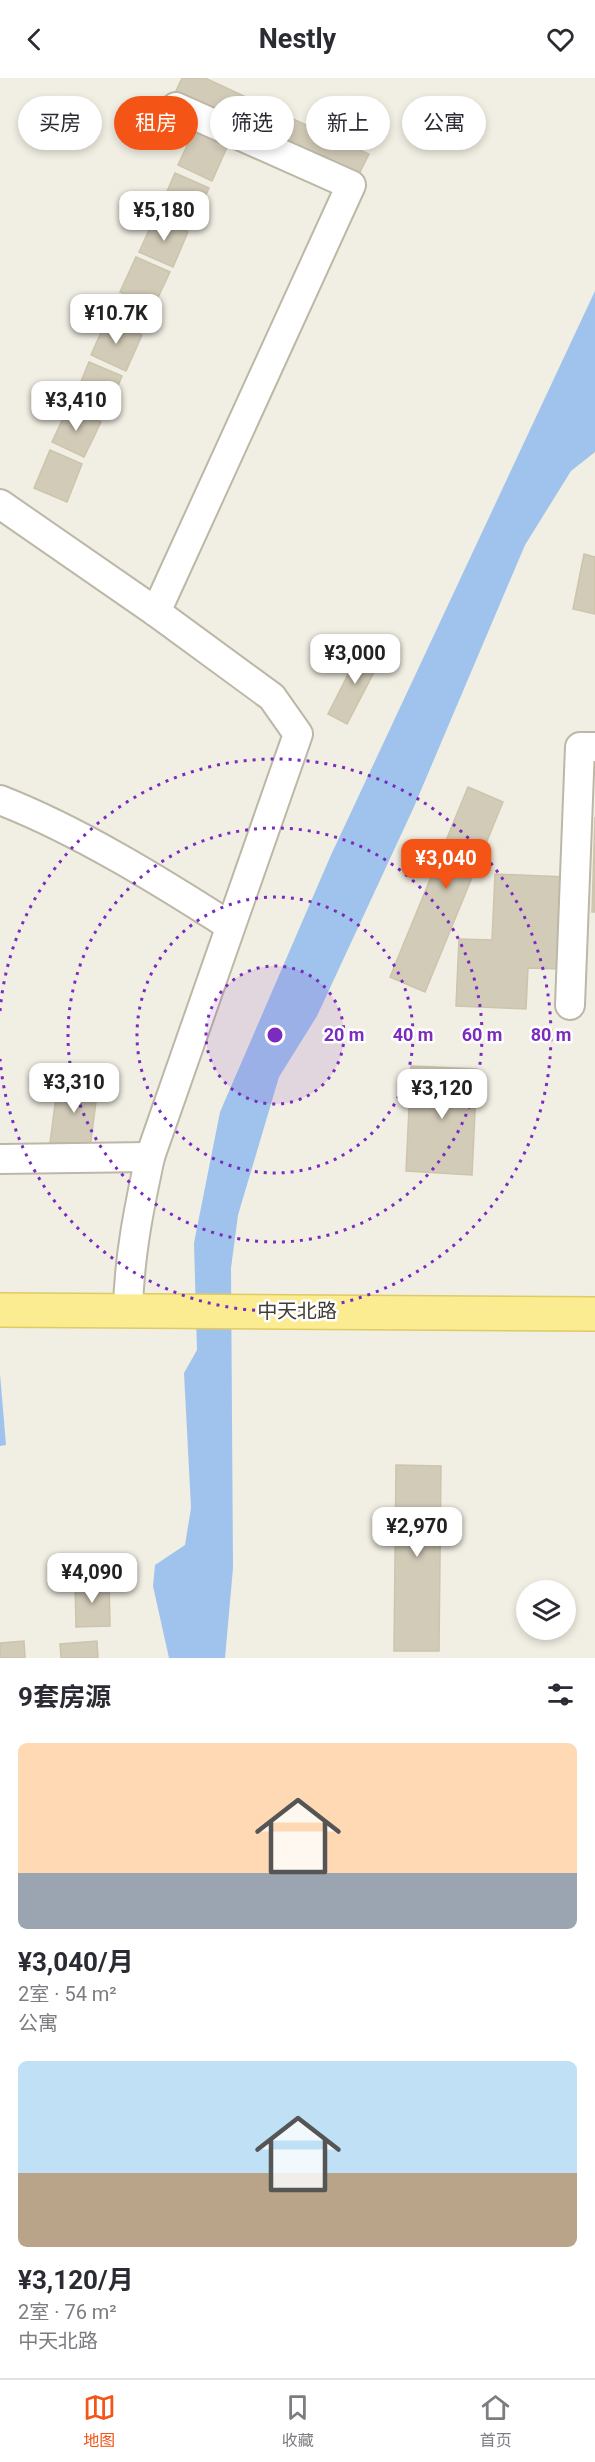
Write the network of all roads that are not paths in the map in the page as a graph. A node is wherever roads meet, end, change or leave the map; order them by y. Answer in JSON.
{"nodes":[{"id":1,"x":198,"y":117,"type":"edge"},
{"id":2,"x":0,"y":504,"type":"edge"},
{"id":3,"x":156,"y":612,"type":"junction"},
{"id":4,"x":595,"y":747,"type":"edge"},
{"id":5,"x":0,"y":800,"type":"edge"},
{"id":6,"x":230,"y":926,"type":"junction"},
{"id":7,"x":570,"y":1005,"type":"dead end"},
{"id":8,"x":150,"y":1157,"type":"junction"},
{"id":9,"x":0,"y":1159,"type":"edge"},
{"id":10,"x":0,"y":1310,"type":"edge"},
{"id":11,"x":142,"y":1310,"type":"junction"},
{"id":12,"x":595,"y":1314,"type":"edge"}],
"edges":[{"from":1,"to":3,"type":"street"},
{"from":2,"to":3,"type":"street"},
{"from":3,"to":6,"type":"street"},
{"from":4,"to":7,"type":"street"},
{"from":5,"to":6,"type":"street"},
{"from":6,"to":8,"type":"street"},
{"from":8,"to":9,"type":"street"},
{"from":8,"to":11,"type":"street"},
{"from":10,"to":11,"type":"main road","name":"中天北路"},
{"from":11,"to":12,"type":"main road","name":"中天北路"}]}
